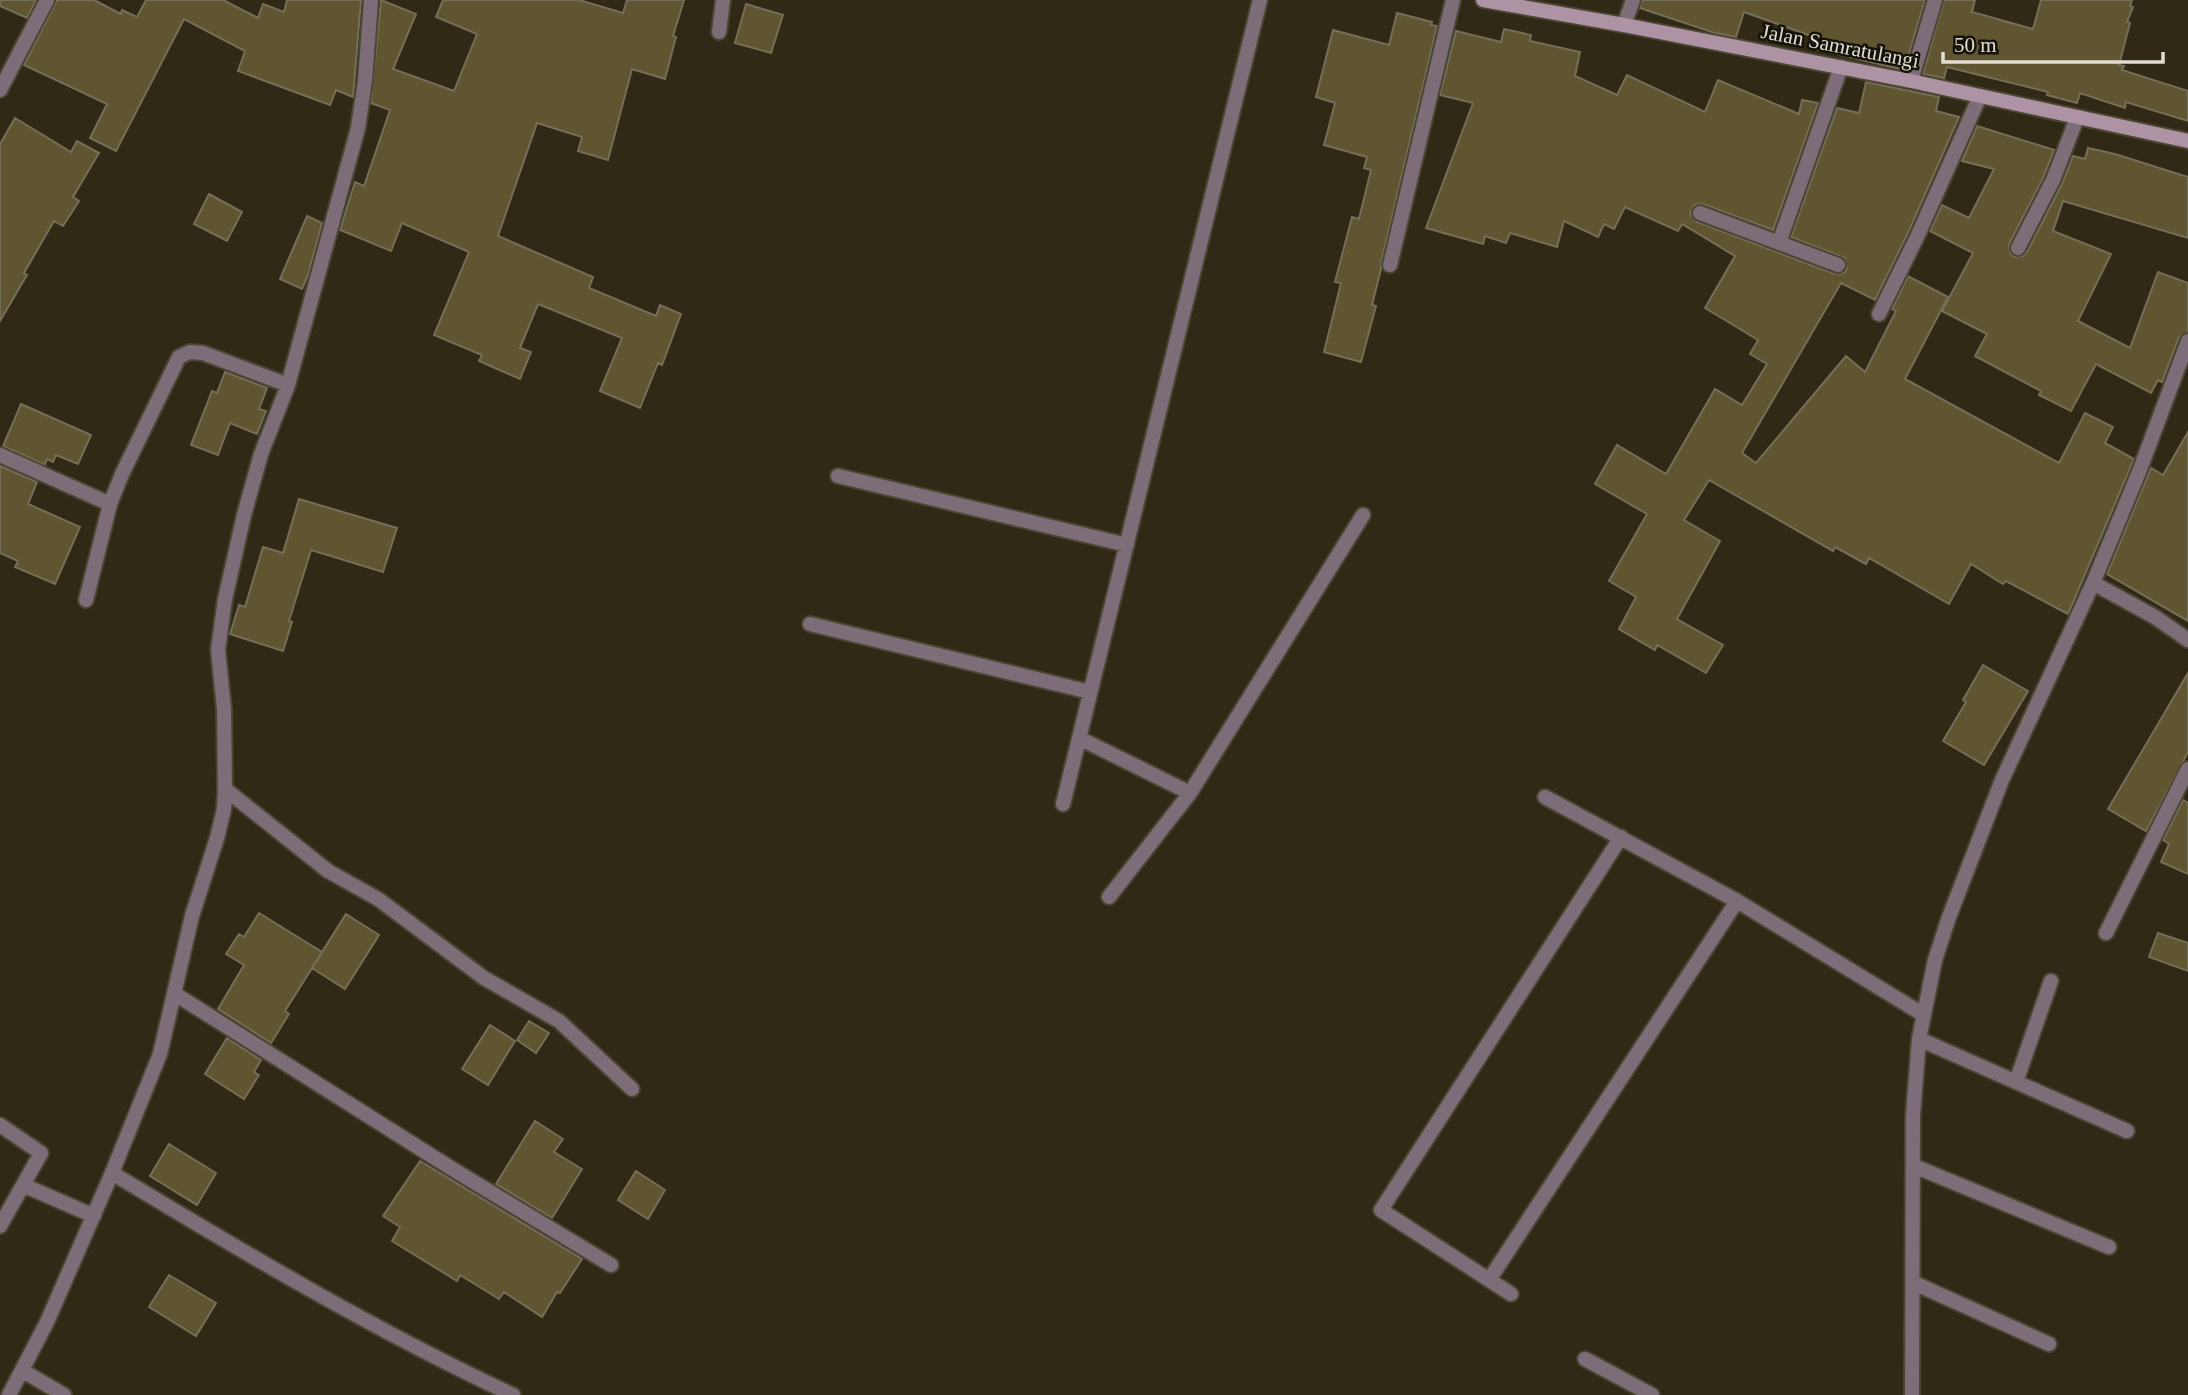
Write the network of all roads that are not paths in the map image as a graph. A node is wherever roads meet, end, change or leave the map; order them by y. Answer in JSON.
{"nodes":[{"id":1,"x":47,"y":0,"type":"edge"},
{"id":2,"x":371,"y":0,"type":"edge"},
{"id":3,"x":723,"y":0,"type":"edge"},
{"id":4,"x":1260,"y":0,"type":"edge"},
{"id":5,"x":1453,"y":0,"type":"edge"},
{"id":6,"x":1483,"y":0,"type":"edge"},
{"id":7,"x":1633,"y":0,"type":"edge"},
{"id":8,"x":1935,"y":0,"type":"edge"},
{"id":9,"x":1624,"y":25,"type":"junction"},
{"id":10,"x":719,"y":32,"type":"dead end"},
{"id":11,"x":1841,"y":67,"type":"junction"},
{"id":12,"x":1911,"y":81,"type":"junction"},
{"id":13,"x":0,"y":90,"type":"edge"},
{"id":14,"x":1980,"y":96,"type":"junction"},
{"id":15,"x":2077,"y":118,"type":"junction"},
{"id":16,"x":2188,"y":141,"type":"edge"},
{"id":17,"x":1700,"y":213,"type":"dead end"},
{"id":18,"x":1779,"y":243,"type":"junction"},
{"id":19,"x":2018,"y":248,"type":"dead end"},
{"id":20,"x":1390,"y":265,"type":"dead end"},
{"id":21,"x":1838,"y":265,"type":"dead end"},
{"id":22,"x":1879,"y":314,"type":"dead end"},
{"id":23,"x":2188,"y":341,"type":"edge"},
{"id":24,"x":288,"y":385,"type":"junction"},
{"id":25,"x":0,"y":455,"type":"edge"},
{"id":26,"x":838,"y":476,"type":"dead end"},
{"id":27,"x":110,"y":503,"type":"junction"},
{"id":28,"x":1363,"y":515,"type":"dead end"},
{"id":29,"x":1127,"y":545,"type":"junction"},
{"id":30,"x":2093,"y":583,"type":"junction"},
{"id":31,"x":86,"y":600,"type":"dead end"},
{"id":32,"x":810,"y":625,"type":"dead end"},
{"id":33,"x":2188,"y":640,"type":"edge"},
{"id":34,"x":1090,"y":692,"type":"junction"},
{"id":35,"x":1079,"y":737,"type":"junction"},
{"id":36,"x":2188,"y":769,"type":"edge"},
{"id":37,"x":225,"y":789,"type":"junction"},
{"id":38,"x":1190,"y":793,"type":"junction"},
{"id":39,"x":1545,"y":797,"type":"dead end"},
{"id":40,"x":1063,"y":804,"type":"dead end"},
{"id":41,"x":1621,"y":837,"type":"junction"},
{"id":42,"x":1109,"y":897,"type":"dead end"},
{"id":43,"x":1737,"y":901,"type":"junction"},
{"id":44,"x":2106,"y":933,"type":"dead end"},
{"id":45,"x":2051,"y":981,"type":"dead end"},
{"id":46,"x":175,"y":994,"type":"junction"},
{"id":47,"x":1924,"y":1014,"type":"junction"},
{"id":48,"x":1919,"y":1039,"type":"junction"},
{"id":49,"x":2016,"y":1082,"type":"junction"},
{"id":50,"x":632,"y":1089,"type":"dead end"},
{"id":51,"x":0,"y":1125,"type":"edge"},
{"id":52,"x":2127,"y":1131,"type":"dead end"},
{"id":53,"x":1914,"y":1166,"type":"junction"},
{"id":54,"x":112,"y":1173,"type":"junction"},
{"id":55,"x":23,"y":1185,"type":"junction"},
{"id":56,"x":94,"y":1216,"type":"junction"},
{"id":57,"x":0,"y":1226,"type":"edge"},
{"id":58,"x":2109,"y":1247,"type":"dead end"},
{"id":59,"x":611,"y":1265,"type":"dead end"},
{"id":60,"x":1489,"y":1280,"type":"junction"},
{"id":61,"x":1914,"y":1283,"type":"junction"},
{"id":62,"x":1511,"y":1294,"type":"dead end"},
{"id":63,"x":2049,"y":1344,"type":"dead end"},
{"id":64,"x":1585,"y":1359,"type":"dead end"},
{"id":65,"x":23,"y":1371,"type":"junction"},
{"id":66,"x":9,"y":1395,"type":"edge"},
{"id":67,"x":64,"y":1395,"type":"edge"},
{"id":68,"x":513,"y":1395,"type":"edge"},
{"id":69,"x":1652,"y":1395,"type":"edge"},
{"id":70,"x":1912,"y":1395,"type":"edge"}],
"edges":[{"from":1,"to":13,"type":"street"},
{"from":2,"to":24,"type":"street"},
{"from":3,"to":10,"type":"street"},
{"from":4,"to":29,"type":"street"},
{"from":5,"to":20,"type":"street"},
{"from":6,"to":9,"type":"main road","name":"Jalan Samratulangi"},
{"from":7,"to":9,"type":"street"},
{"from":8,"to":12,"type":"street"},
{"from":9,"to":11,"type":"main road","name":"Jalan Samratulangi"},
{"from":11,"to":12,"type":"main road","name":"Jalan Samratulangi"},
{"from":11,"to":18,"type":"street"},
{"from":12,"to":14,"type":"main road","name":"Jalan Samratulangi"},
{"from":14,"to":15,"type":"main road","name":"Jalan Samratulangi"},
{"from":14,"to":22,"type":"street"},
{"from":15,"to":16,"type":"main road","name":"Jalan Samratulangi"},
{"from":15,"to":19,"type":"street"},
{"from":17,"to":18,"type":"street"},
{"from":18,"to":21,"type":"street"},
{"from":23,"to":30,"type":"street"},
{"from":24,"to":27,"type":"street"},
{"from":24,"to":37,"type":"street"},
{"from":25,"to":27,"type":"street"},
{"from":26,"to":29,"type":"street"},
{"from":27,"to":31,"type":"street"},
{"from":28,"to":38,"type":"street"},
{"from":29,"to":34,"type":"street"},
{"from":30,"to":33,"type":"street"},
{"from":30,"to":47,"type":"street"},
{"from":32,"to":34,"type":"street"},
{"from":34,"to":35,"type":"street"},
{"from":35,"to":38,"type":"street"},
{"from":35,"to":40,"type":"street"},
{"from":36,"to":44,"type":"street"},
{"from":37,"to":46,"type":"street"},
{"from":37,"to":50,"type":"street"},
{"from":38,"to":42,"type":"street"},
{"from":39,"to":41,"type":"street"},
{"from":41,"to":43,"type":"street"},
{"from":41,"to":60,"type":"street"},
{"from":43,"to":47,"type":"street"},
{"from":43,"to":60,"type":"street"},
{"from":45,"to":49,"type":"street"},
{"from":46,"to":54,"type":"street"},
{"from":46,"to":59,"type":"street"},
{"from":47,"to":48,"type":"street"},
{"from":48,"to":49,"type":"street"},
{"from":48,"to":53,"type":"street"},
{"from":49,"to":52,"type":"street"},
{"from":51,"to":55,"type":"street"},
{"from":53,"to":58,"type":"street"},
{"from":53,"to":61,"type":"street"},
{"from":54,"to":56,"type":"street"},
{"from":54,"to":68,"type":"street"},
{"from":55,"to":56,"type":"street"},
{"from":55,"to":57,"type":"street"},
{"from":56,"to":65,"type":"street"},
{"from":60,"to":62,"type":"street"},
{"from":61,"to":63,"type":"street"},
{"from":61,"to":70,"type":"street"},
{"from":64,"to":69,"type":"street"},
{"from":65,"to":66,"type":"street"},
{"from":65,"to":67,"type":"street"}]}
